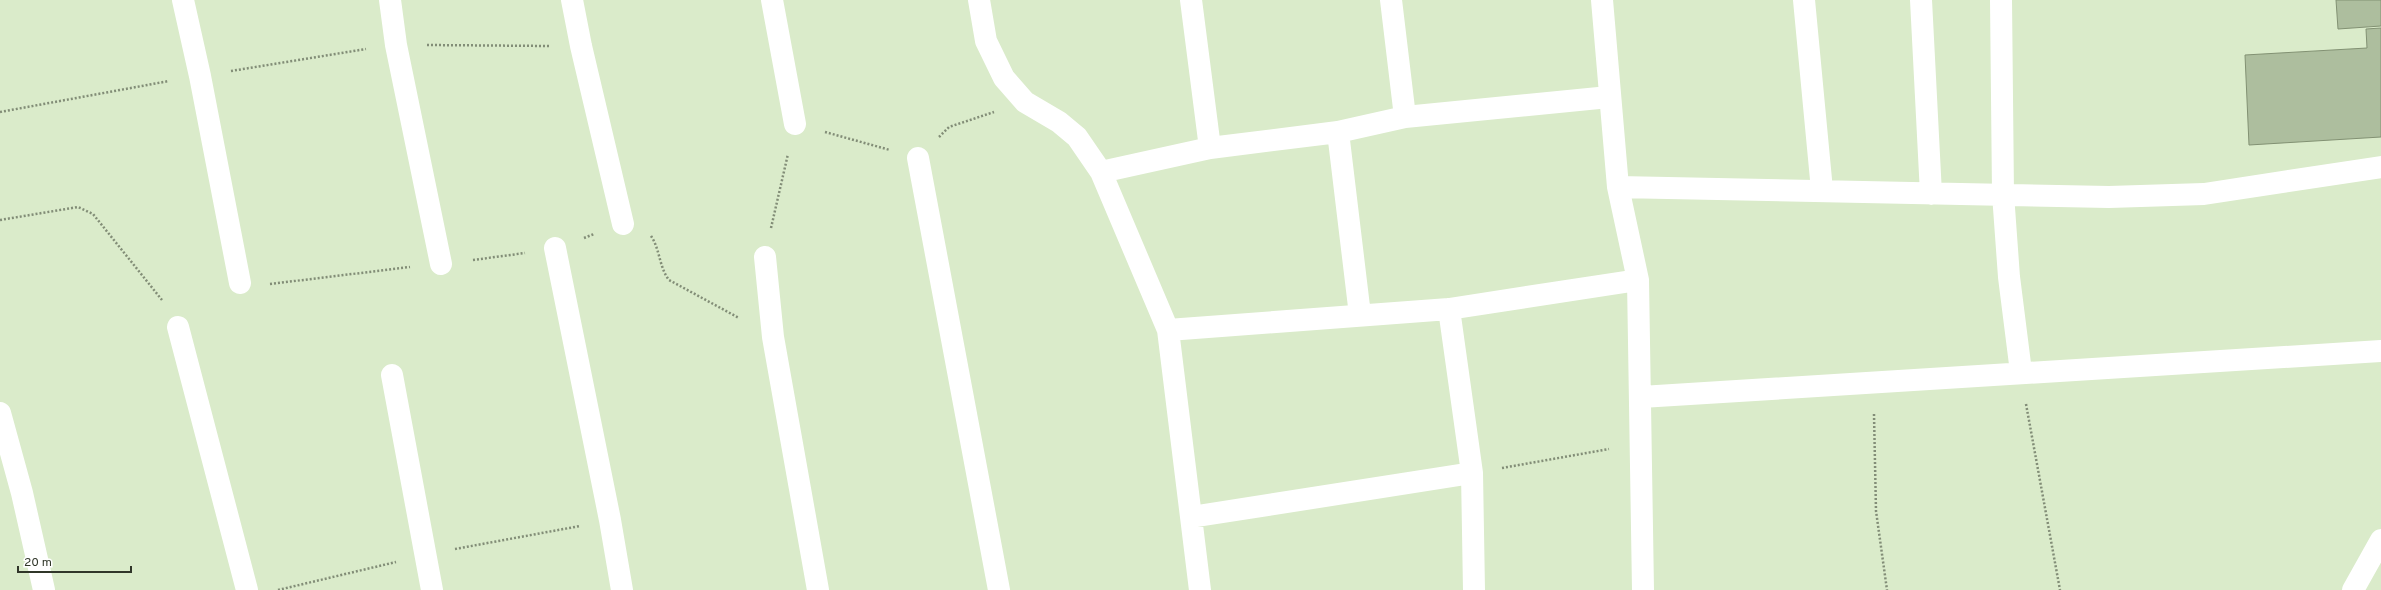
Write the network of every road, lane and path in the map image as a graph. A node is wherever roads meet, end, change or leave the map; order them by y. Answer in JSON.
{"nodes":[{"id":1,"x":183,"y":0,"type":"edge"},
{"id":2,"x":390,"y":0,"type":"edge"},
{"id":3,"x":572,"y":0,"type":"edge"},
{"id":4,"x":772,"y":0,"type":"edge"},
{"id":5,"x":979,"y":0,"type":"edge"},
{"id":6,"x":1191,"y":0,"type":"edge"},
{"id":7,"x":1391,"y":0,"type":"edge"},
{"id":8,"x":1602,"y":0,"type":"edge"},
{"id":9,"x":1804,"y":0,"type":"edge"},
{"id":10,"x":1921,"y":0,"type":"edge"},
{"id":11,"x":2001,"y":0,"type":"edge"},
{"id":12,"x":396,"y":45,"type":"junction"},
{"id":13,"x":581,"y":46,"type":"junction"},
{"id":14,"x":200,"y":76,"type":"junction"},
{"id":15,"x":1610,"y":97,"type":"junction"},
{"id":16,"x":1024,"y":102,"type":"junction"},
{"id":17,"x":0,"y":112,"type":"edge"},
{"id":18,"x":1405,"y":117,"type":"junction"},
{"id":19,"x":795,"y":124,"type":"junction"},
{"id":20,"x":1338,"y":132,"type":"junction"},
{"id":21,"x":1210,"y":148,"type":"junction"},
{"id":22,"x":918,"y":158,"type":"junction"},
{"id":23,"x":2381,"y":167,"type":"edge"},
{"id":24,"x":1101,"y":172,"type":"junction"},
{"id":25,"x":1618,"y":187,"type":"junction"},
{"id":26,"x":1822,"y":190,"type":"junction"},
{"id":27,"x":1931,"y":194,"type":"junction"},
{"id":28,"x":2003,"y":194,"type":"junction"},
{"id":29,"x":0,"y":220,"type":"edge"},
{"id":30,"x":623,"y":224,"type":"junction"},
{"id":31,"x":555,"y":248,"type":"junction"},
{"id":32,"x":765,"y":257,"type":"joint"},
{"id":33,"x":441,"y":264,"type":"junction"},
{"id":34,"x":1638,"y":280,"type":"junction"},
{"id":35,"x":240,"y":283,"type":"joint"},
{"id":36,"x":1449,"y":309,"type":"junction"},
{"id":37,"x":1360,"y":315,"type":"junction"},
{"id":38,"x":178,"y":327,"type":"joint"},
{"id":39,"x":1168,"y":330,"type":"junction"},
{"id":40,"x":773,"y":337,"type":"junction"},
{"id":41,"x":2381,"y":351,"type":"edge"},
{"id":42,"x":2021,"y":372,"type":"junction"},
{"id":43,"x":392,"y":375,"type":"dead end"},
{"id":44,"x":1874,"y":382,"type":"junction"},
{"id":45,"x":1641,"y":397,"type":"junction"},
{"id":46,"x":0,"y":413,"type":"edge"},
{"id":47,"x":1641,"y":444,"type":"junction"},
{"id":48,"x":1472,"y":473,"type":"junction"},
{"id":49,"x":1191,"y":517,"type":"junction"},
{"id":50,"x":610,"y":520,"type":"junction"},
{"id":51,"x":2381,"y":540,"type":"edge"},
{"id":52,"x":424,"y":555,"type":"junction"},
{"id":53,"x":44,"y":590,"type":"edge"},
{"id":54,"x":247,"y":590,"type":"edge"},
{"id":55,"x":278,"y":590,"type":"edge"},
{"id":56,"x":432,"y":590,"type":"edge"},
{"id":57,"x":622,"y":590,"type":"edge"},
{"id":58,"x":818,"y":590,"type":"edge"},
{"id":59,"x":999,"y":590,"type":"edge"},
{"id":60,"x":1200,"y":590,"type":"edge"},
{"id":61,"x":1474,"y":590,"type":"edge"},
{"id":62,"x":1643,"y":590,"type":"edge"},
{"id":63,"x":1887,"y":590,"type":"edge"},
{"id":64,"x":2060,"y":590,"type":"edge"},
{"id":65,"x":2353,"y":590,"type":"edge"}],
"edges":[{"from":1,"to":14,"type":"street"},
{"from":2,"to":12,"type":"street"},
{"from":3,"to":13,"type":"street"},
{"from":4,"to":19,"type":"street"},
{"from":5,"to":16,"type":"street"},
{"from":6,"to":21,"type":"street"},
{"from":7,"to":18,"type":"street"},
{"from":8,"to":15,"type":"street"},
{"from":9,"to":26,"type":"street"},
{"from":10,"to":27,"type":"street"},
{"from":11,"to":28,"type":"street"},
{"from":12,"to":13,"type":"path"},
{"from":12,"to":14,"type":"path"},
{"from":12,"to":33,"type":"street"},
{"from":13,"to":30,"type":"street"},
{"from":14,"to":17,"type":"path"},
{"from":14,"to":35,"type":"street"},
{"from":15,"to":18,"type":"street"},
{"from":15,"to":25,"type":"street"},
{"from":16,"to":22,"type":"path"},
{"from":16,"to":24,"type":"street"},
{"from":18,"to":20,"type":"street"},
{"from":19,"to":22,"type":"path"},
{"from":19,"to":32,"type":"path"},
{"from":20,"to":21,"type":"street"},
{"from":20,"to":37,"type":"street"},
{"from":21,"to":24,"type":"street"},
{"from":22,"to":59,"type":"street"},
{"from":23,"to":28,"type":"street"},
{"from":24,"to":39,"type":"street"},
{"from":25,"to":26,"type":"street"},
{"from":25,"to":34,"type":"street"},
{"from":26,"to":27,"type":"street"},
{"from":27,"to":28,"type":"street"},
{"from":28,"to":42,"type":"street"},
{"from":29,"to":38,"type":"path"},
{"from":30,"to":31,"type":"path"},
{"from":30,"to":40,"type":"path"},
{"from":31,"to":33,"type":"path"},
{"from":31,"to":50,"type":"street"},
{"from":32,"to":40,"type":"street"},
{"from":33,"to":35,"type":"path"},
{"from":34,"to":36,"type":"street"},
{"from":34,"to":45,"type":"street"},
{"from":36,"to":37,"type":"street"},
{"from":36,"to":48,"type":"street"},
{"from":37,"to":39,"type":"street"},
{"from":38,"to":54,"type":"street"},
{"from":39,"to":49,"type":"street"},
{"from":40,"to":58,"type":"street"},
{"from":41,"to":42,"type":"street"},
{"from":42,"to":44,"type":"street"},
{"from":42,"to":64,"type":"path"},
{"from":43,"to":52,"type":"street"},
{"from":44,"to":45,"type":"street"},
{"from":44,"to":63,"type":"path"},
{"from":45,"to":47,"type":"street"},
{"from":46,"to":53,"type":"street"},
{"from":47,"to":48,"type":"path"},
{"from":47,"to":62,"type":"street"},
{"from":48,"to":49,"type":"street"},
{"from":48,"to":61,"type":"street"},
{"from":49,"to":60,"type":"street"},
{"from":50,"to":52,"type":"path"},
{"from":50,"to":57,"type":"street"},
{"from":51,"to":65,"type":"street"},
{"from":52,"to":55,"type":"path"},
{"from":52,"to":56,"type":"street"}]}
